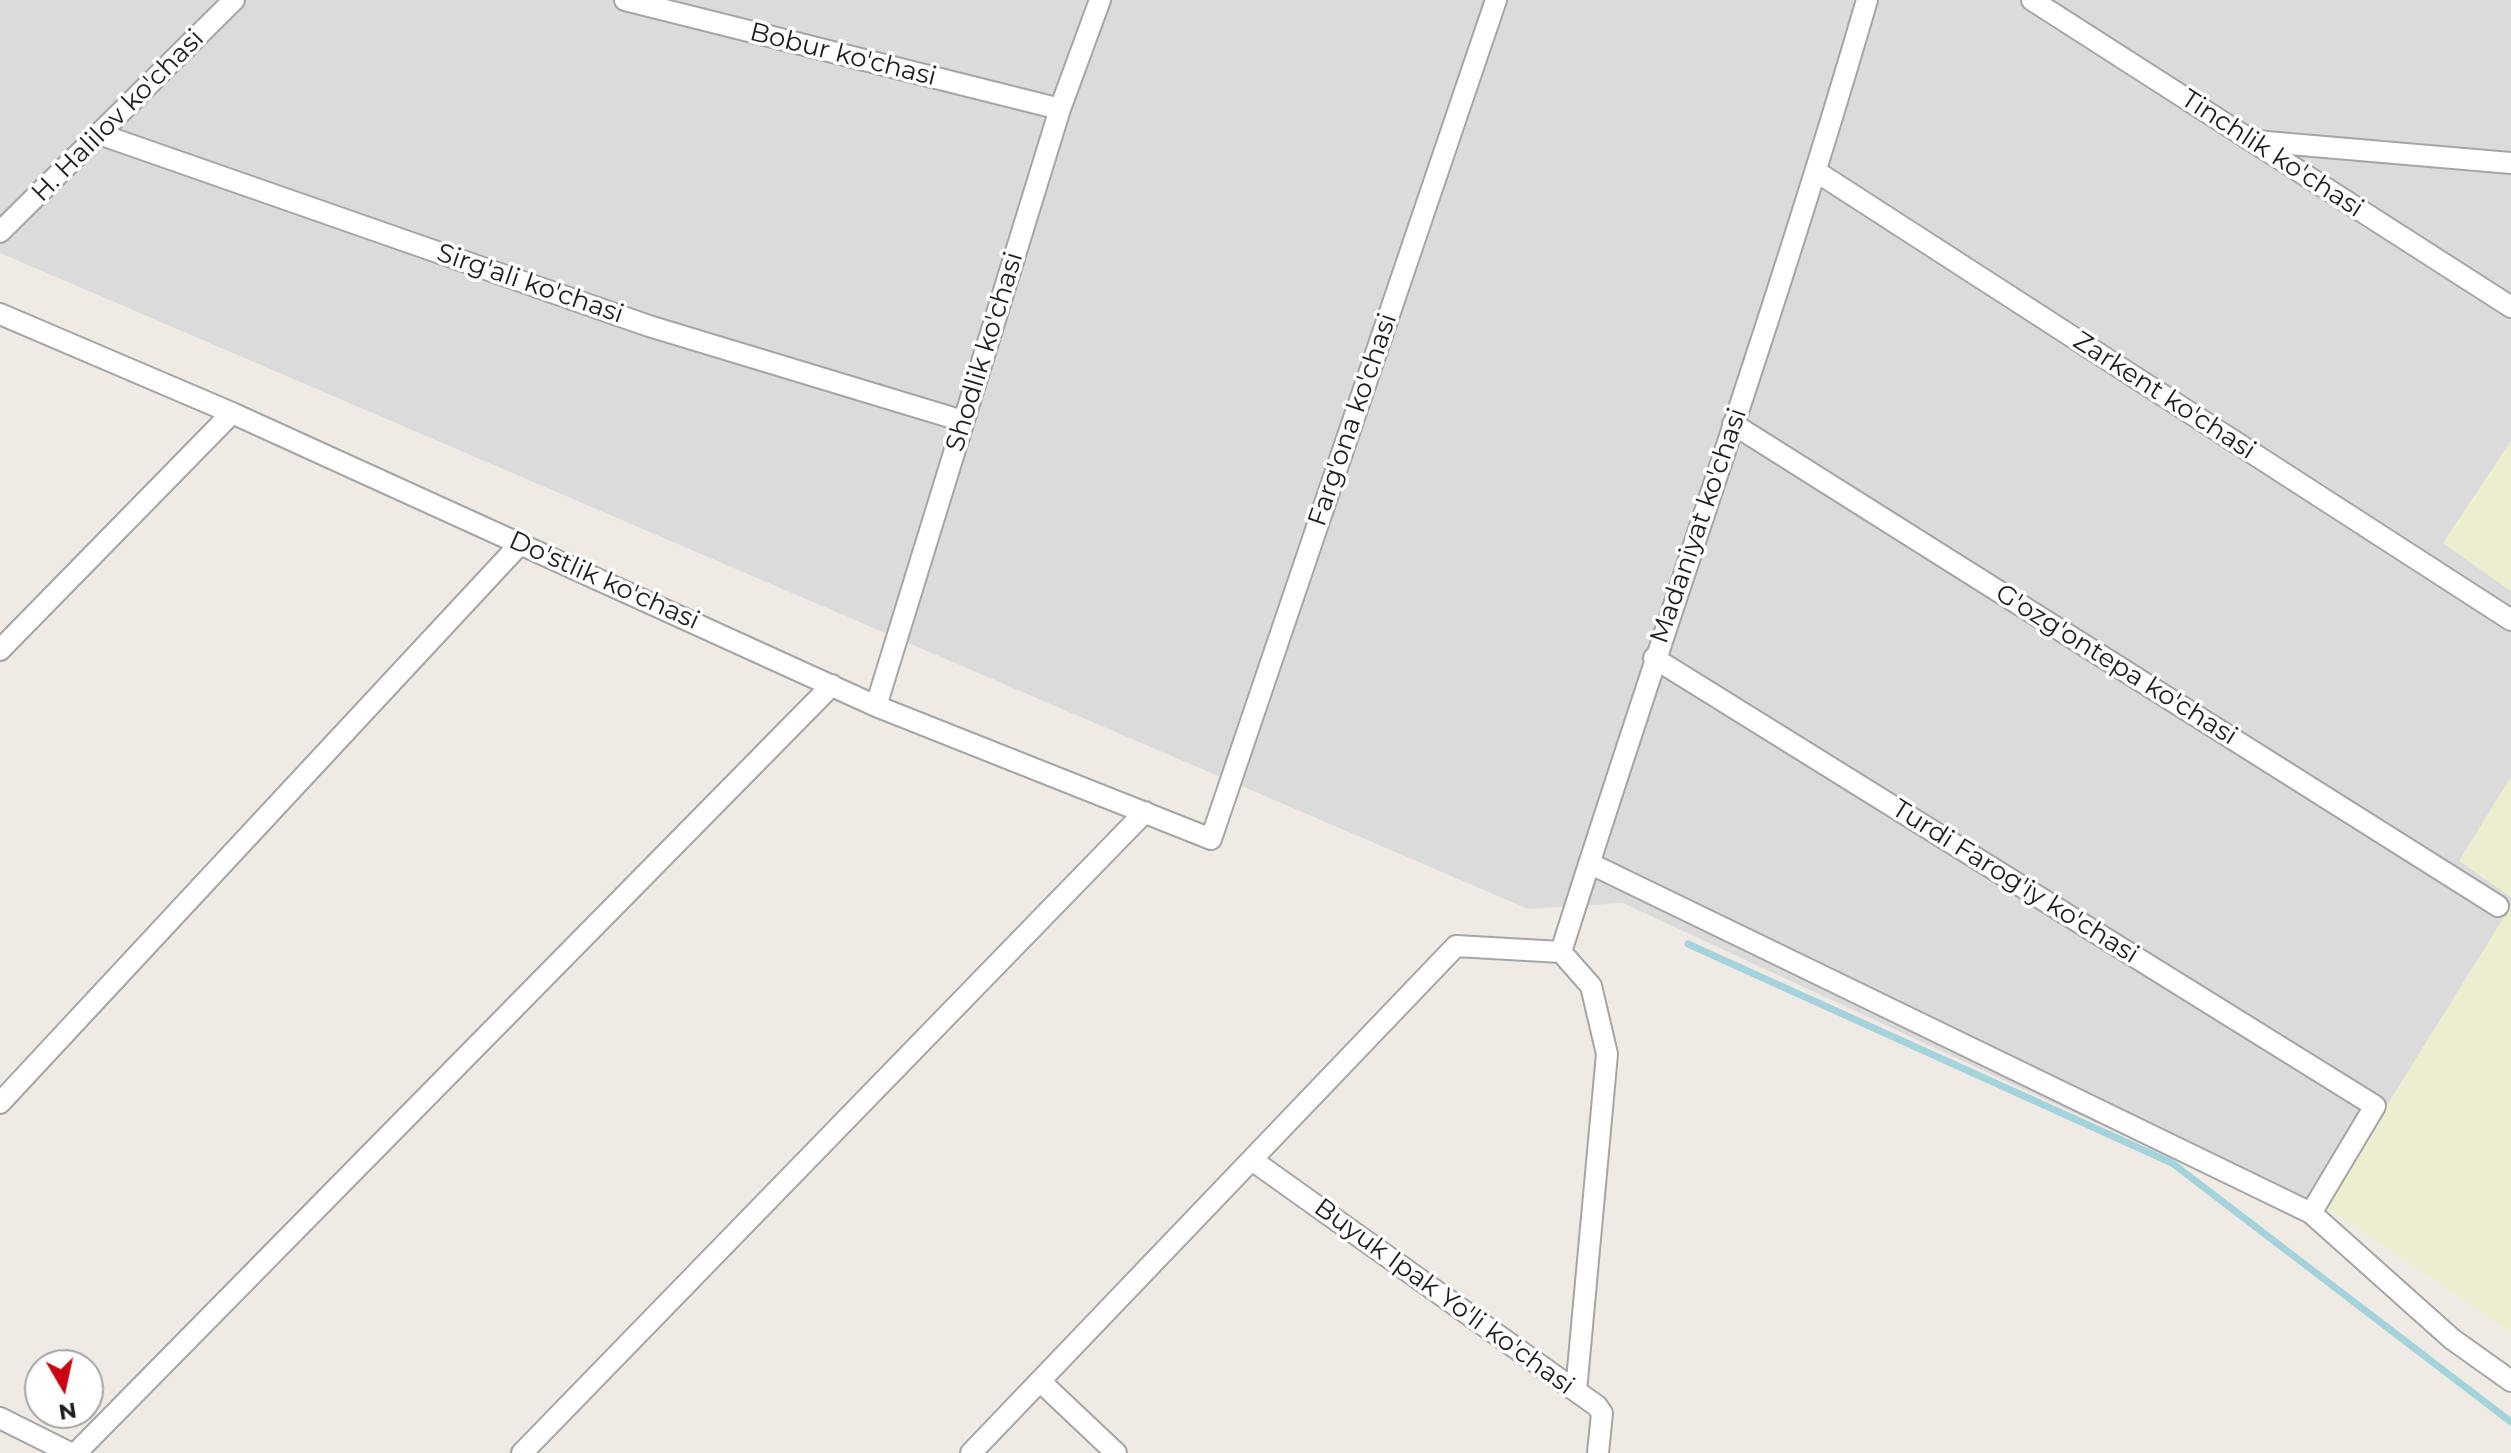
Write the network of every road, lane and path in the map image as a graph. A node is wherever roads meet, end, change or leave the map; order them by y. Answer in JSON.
{"nodes":[{"id":1,"x":234,"y":0,"type":"edge"},
{"id":2,"x":625,"y":0,"type":"edge"},
{"id":3,"x":1100,"y":0,"type":"edge"},
{"id":4,"x":1496,"y":0,"type":"edge"},
{"id":5,"x":1867,"y":0,"type":"edge"},
{"id":6,"x":2032,"y":0,"type":"edge"},
{"id":7,"x":1060,"y":109,"type":"junction"},
{"id":8,"x":102,"y":135,"type":"junction"},
{"id":9,"x":2251,"y":141,"type":"junction"},
{"id":10,"x":2511,"y":163,"type":"edge"},
{"id":11,"x":1817,"y":172,"type":"junction"},
{"id":12,"x":0,"y":232,"type":"edge"},
{"id":13,"x":2511,"y":307,"type":"edge"},
{"id":14,"x":0,"y":314,"type":"edge"},
{"id":15,"x":232,"y":413,"type":"junction"},
{"id":16,"x":963,"y":421,"type":"junction"},
{"id":17,"x":1733,"y":424,"type":"junction"},
{"id":18,"x":521,"y":543,"type":"junction"},
{"id":19,"x":2511,"y":620,"type":"edge"},
{"id":20,"x":0,"y":650,"type":"edge"},
{"id":21,"x":1654,"y":658,"type":"junction"},
{"id":22,"x":832,"y":685,"type":"junction"},
{"id":23,"x":876,"y":706,"type":"junction"},
{"id":24,"x":1145,"y":812,"type":"junction"},
{"id":25,"x":1211,"y":839,"type":"joint"},
{"id":26,"x":1589,"y":863,"type":"junction"},
{"id":27,"x":2498,"y":906,"type":"dead end"},
{"id":28,"x":1561,"y":952,"type":"junction"},
{"id":29,"x":0,"y":1103,"type":"edge"},
{"id":30,"x":1252,"y":1160,"type":"junction"},
{"id":31,"x":2311,"y":1213,"type":"junction"},
{"id":32,"x":2511,"y":1381,"type":"edge"},
{"id":33,"x":1042,"y":1383,"type":"junction"},
{"id":34,"x":1576,"y":1391,"type":"junction"},
{"id":35,"x":0,"y":1418,"type":"edge"},
{"id":36,"x":70,"y":1453,"type":"edge"},
{"id":37,"x":76,"y":1453,"type":"edge"},
{"id":38,"x":522,"y":1453,"type":"edge"},
{"id":39,"x":971,"y":1453,"type":"edge"},
{"id":40,"x":1116,"y":1453,"type":"edge"},
{"id":41,"x":1598,"y":1453,"type":"edge"}],
"edges":[{"from":1,"to":8,"type":"street","name":"H. Halilov ko'chasi"},
{"from":2,"to":7,"type":"street","name":"Bobur ko'chasi"},
{"from":3,"to":7,"type":"street","name":"Shodlik ko'chasi"},
{"from":4,"to":25,"type":"street","name":"Farg'ona ko'chasi"},
{"from":5,"to":11,"type":"street","name":"Madaniyat ko'chasi"},
{"from":6,"to":9,"type":"street","name":"Tinchlik ko'chasi"},
{"from":7,"to":16,"type":"street","name":"Shodlik ko'chasi"},
{"from":8,"to":12,"type":"street","name":"H. Halilov ko'chasi"},
{"from":8,"to":16,"type":"street","name":"Sirg'ali ko'chasi"},
{"from":9,"to":10,"type":"street"},
{"from":9,"to":13,"type":"street","name":"Tinchlik ko'chasi"},
{"from":11,"to":17,"type":"street","name":"Madaniyat ko'chasi"},
{"from":11,"to":19,"type":"street","name":"Zarkent ko'chasi"},
{"from":14,"to":15,"type":"street","name":"Do'stlik ko'chasi"},
{"from":15,"to":18,"type":"street","name":"Do'stlik ko'chasi"},
{"from":15,"to":20,"type":"street"},
{"from":16,"to":23,"type":"street","name":"Shodlik ko'chasi"},
{"from":17,"to":21,"type":"street","name":"Madaniyat ko'chasi"},
{"from":17,"to":27,"type":"street","name":"G'ozg'ontepa ko'chasi"},
{"from":18,"to":22,"type":"street","name":"Do'stlik ko'chasi"},
{"from":18,"to":29,"type":"street"},
{"from":21,"to":26,"type":"street","name":"Madaniyat ko'chasi"},
{"from":21,"to":31,"type":"street","name":"Turdi Farog'iy ko'chasi"},
{"from":22,"to":23,"type":"street","name":"Do'stlik ko'chasi"},
{"from":22,"to":37,"type":"street"},
{"from":23,"to":24,"type":"street","name":"Do'stlik ko'chasi"},
{"from":24,"to":25,"type":"street","name":"Do'stlik ko'chasi"},
{"from":24,"to":38,"type":"street"},
{"from":26,"to":28,"type":"street","name":"Madaniyat ko'chasi"},
{"from":26,"to":31,"type":"street"},
{"from":28,"to":30,"type":"street"},
{"from":28,"to":34,"type":"street"},
{"from":30,"to":33,"type":"street"},
{"from":30,"to":34,"type":"street","name":"Buyuk Ipak Yo'li ko'chasi"},
{"from":31,"to":32,"type":"street"},
{"from":33,"to":39,"type":"street"},
{"from":33,"to":40,"type":"street"},
{"from":34,"to":41,"type":"street","name":"Buyuk Ipak Yo'li ko'chasi"},
{"from":35,"to":36,"type":"street"}]}
